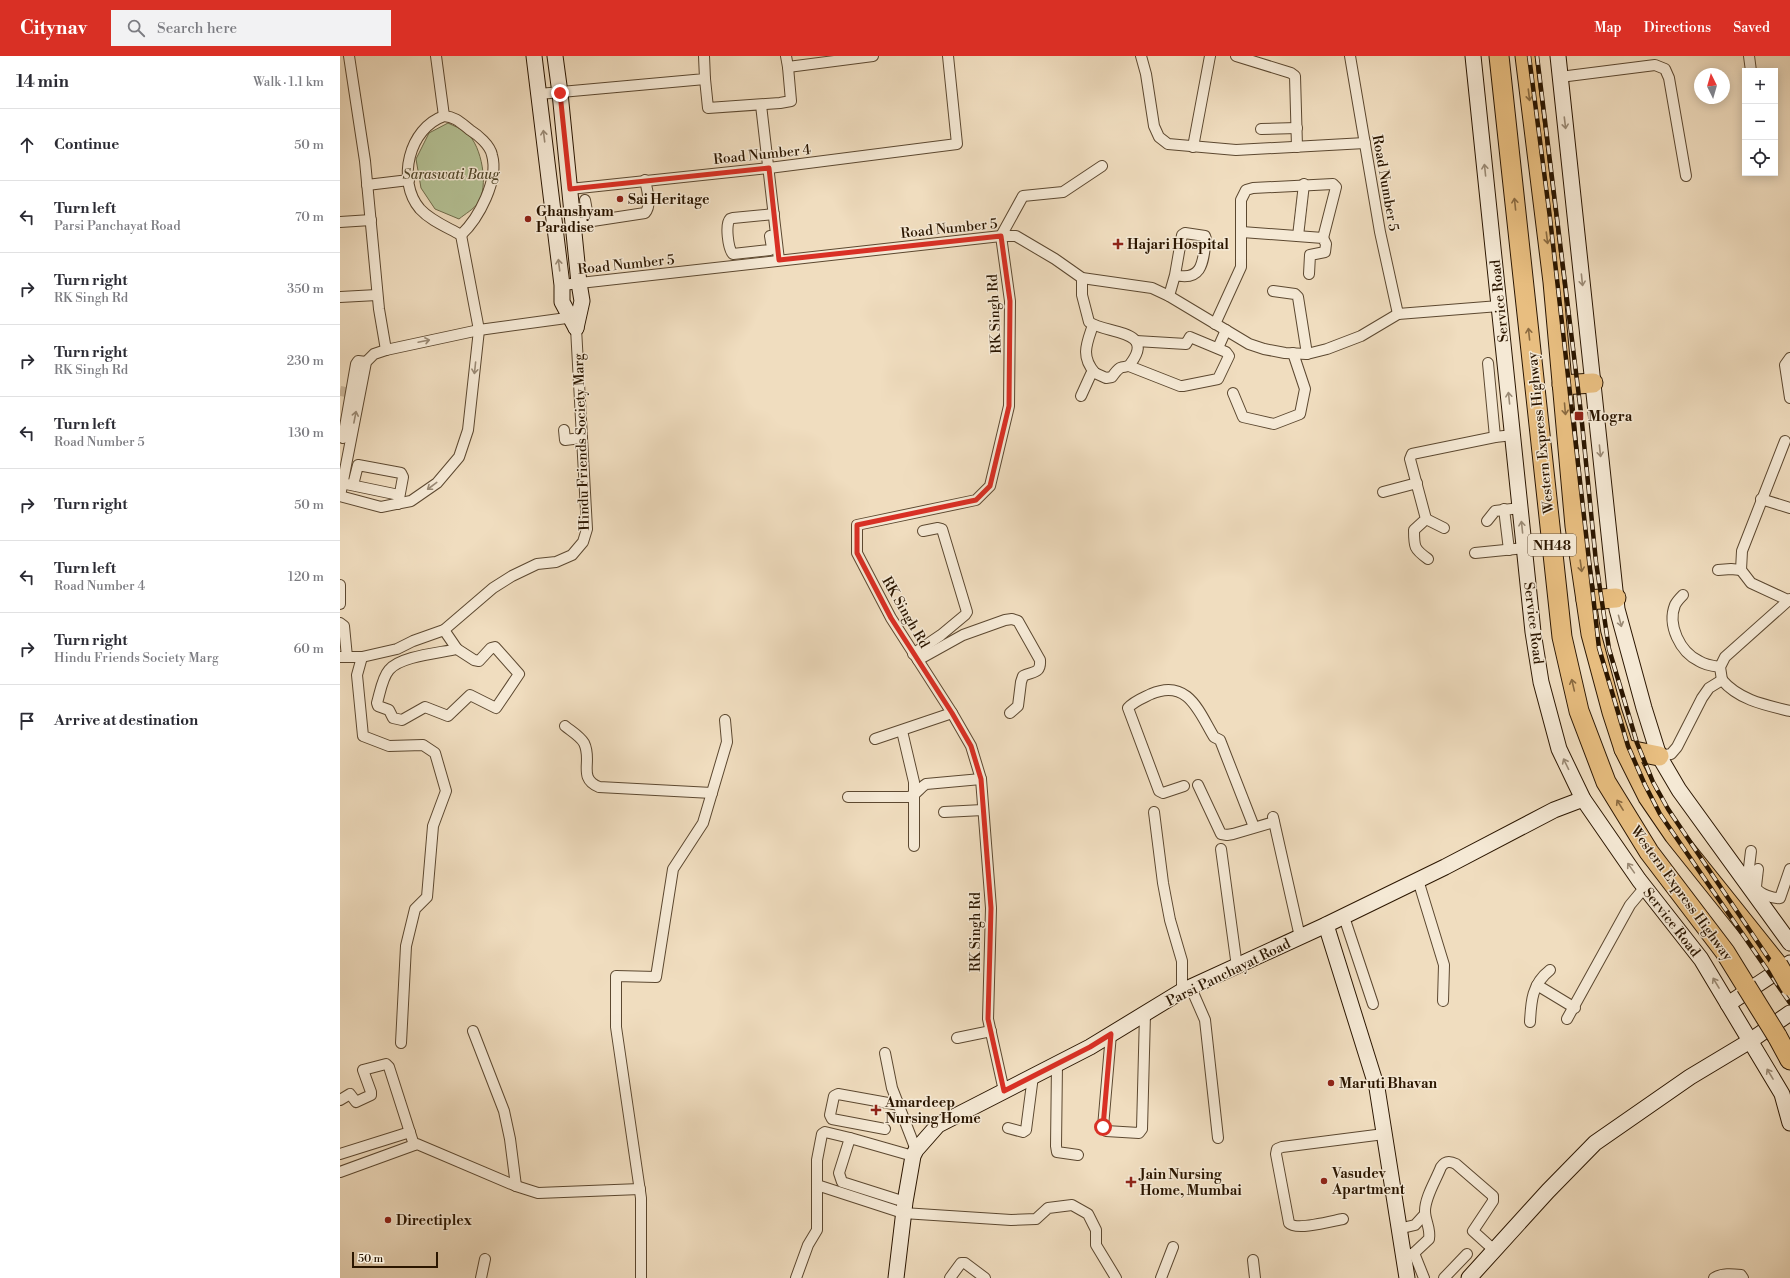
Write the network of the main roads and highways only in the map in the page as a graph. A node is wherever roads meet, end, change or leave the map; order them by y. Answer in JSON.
{"nodes":[{"id":1,"x":1499,"y":56,"type":"edge"},
{"id":2,"x":1525,"y":56,"type":"edge"},
{"id":3,"x":1593,"y":383,"type":"road end"},
{"id":4,"x":1562,"y":385,"type":"junction"},
{"id":5,"x":1616,"y":598,"type":"road end"},
{"id":6,"x":1586,"y":600,"type":"junction"},
{"id":7,"x":1624,"y":749,"type":"junction"},
{"id":8,"x":1659,"y":756,"type":"road end"},
{"id":9,"x":1784,"y":964,"type":"edge"},
{"id":10,"x":1790,"y":986,"type":"edge"},
{"id":11,"x":1790,"y":1060,"type":"edge"}],
"edges":[{"from":11,"to":1,"type":"highway","name":"Western Express Highway","number":"NH48","one_way":true,"bridge":true},
{"from":2,"to":4,"type":"highway","name":"Western Express Highway","number":"NH48","one_way":true},
{"from":3,"to":4,"type":"highway"},
{"from":4,"to":6,"type":"highway","name":"Western Express Highway","number":"NH48","one_way":true},
{"from":5,"to":6,"type":"highway"},
{"from":6,"to":7,"type":"highway","name":"Western Express Highway","number":"NH48"},
{"from":7,"to":8,"type":"highway"},
{"from":7,"to":9,"type":"highway","name":"Western Express Highway","number":"NH48"},
{"from":9,"to":10,"type":"highway","name":"Western Express Highway","number":"NH48","bridge":true}]}
